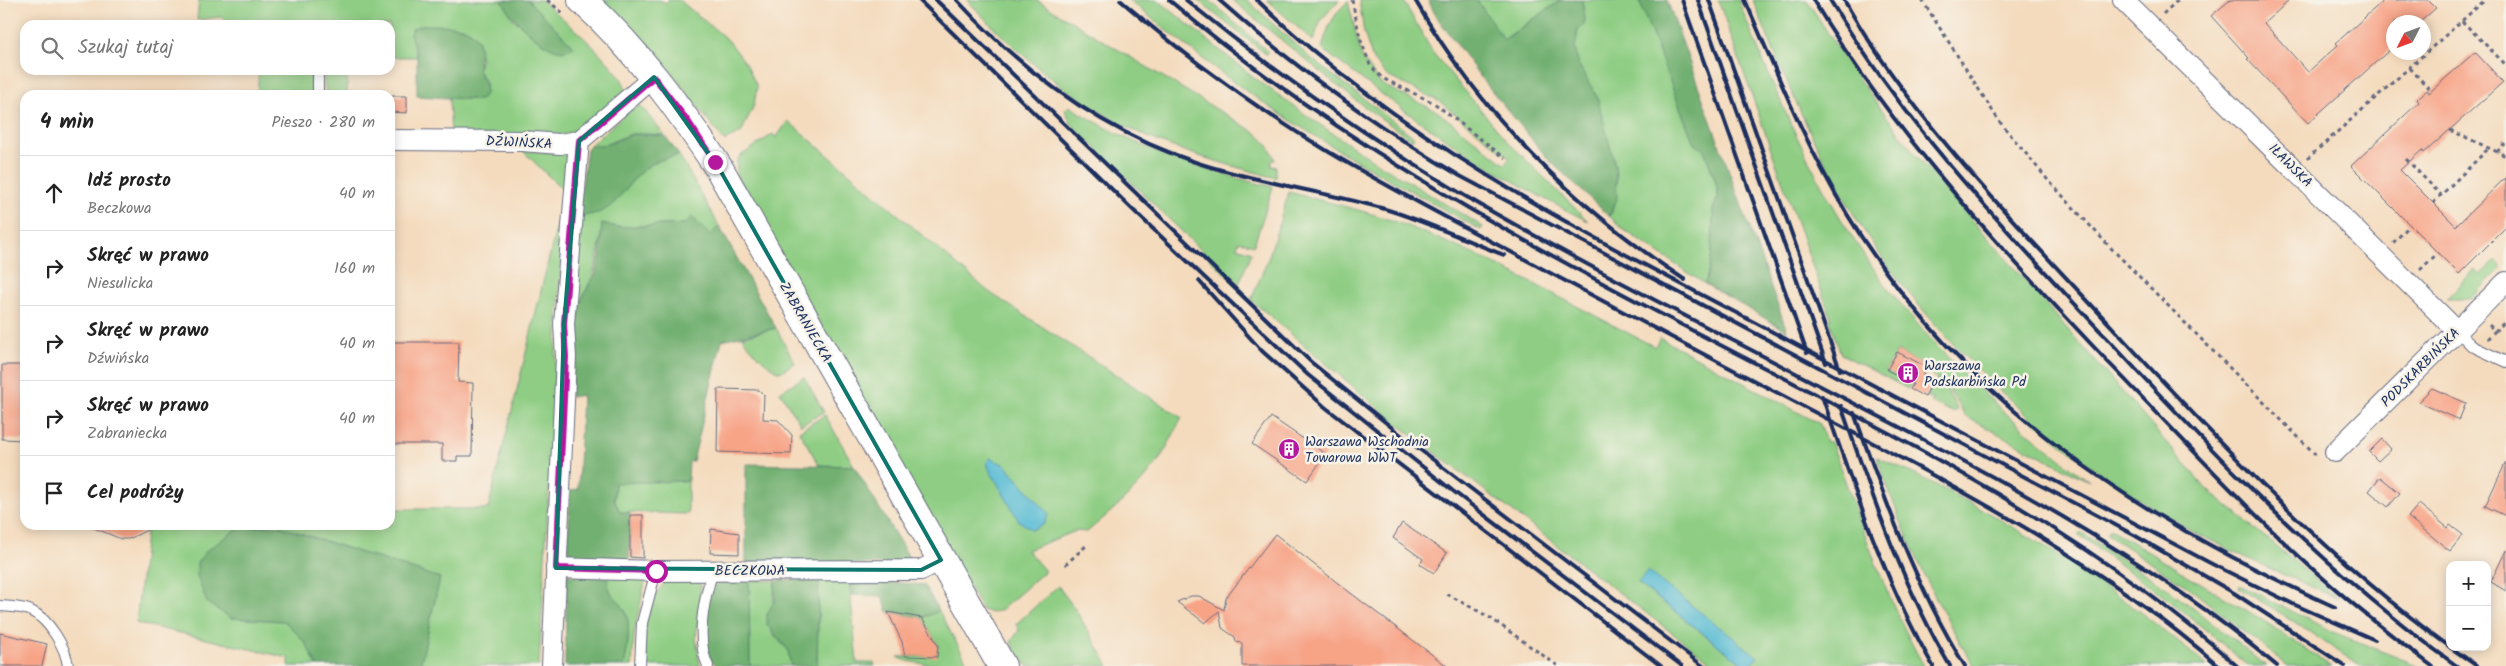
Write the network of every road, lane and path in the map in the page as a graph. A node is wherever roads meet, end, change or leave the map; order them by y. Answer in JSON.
{"nodes":[{"id":1,"x":547,"y":0,"type":"edge"},
{"id":2,"x":1352,"y":0,"type":"edge"},
{"id":3,"x":1922,"y":0,"type":"edge"},
{"id":4,"x":2123,"y":0,"type":"edge"},
{"id":5,"x":2178,"y":0,"type":"edge"},
{"id":6,"x":2485,"y":0,"type":"edge"},
{"id":7,"x":576,"y":10,"type":"edge"},
{"id":8,"x":2157,"y":19,"type":"dead end"},
{"id":9,"x":2462,"y":21,"type":"junction"},
{"id":10,"x":2506,"y":65,"type":"edge"},
{"id":11,"x":2410,"y":68,"type":"junction"},
{"id":12,"x":318,"y":75,"type":"edge"},
{"id":13,"x":654,"y":77,"type":"junction"},
{"id":14,"x":318,"y":90,"type":"edge"},
{"id":15,"x":2431,"y":91,"type":"dead end"},
{"id":16,"x":2450,"y":130,"type":"dead end"},
{"id":17,"x":395,"y":140,"type":"edge"},
{"id":18,"x":579,"y":141,"type":"junction"},
{"id":19,"x":2506,"y":142,"type":"edge"},
{"id":20,"x":2489,"y":148,"type":"junction"},
{"id":21,"x":2497,"y":152,"type":"junction"},
{"id":22,"x":2506,"y":156,"type":"edge"},
{"id":23,"x":1505,"y":158,"type":"dead end"},
{"id":24,"x":2406,"y":160,"type":"dead end"},
{"id":25,"x":2303,"y":163,"type":"dead end"},
{"id":26,"x":2441,"y":196,"type":"junction"},
{"id":27,"x":2433,"y":203,"type":"dead end"},
{"id":28,"x":2409,"y":226,"type":"dead end"},
{"id":29,"x":2389,"y":247,"type":"dead end"},
{"id":30,"x":2438,"y":253,"type":"dead end"},
{"id":31,"x":2416,"y":274,"type":"dead end"},
{"id":32,"x":2506,"y":282,"type":"edge"},
{"id":33,"x":2457,"y":331,"type":"junction"},
{"id":34,"x":2506,"y":362,"type":"edge"},
{"id":35,"x":2334,"y":452,"type":"joint"},
{"id":36,"x":1088,"y":544,"type":"dead end"},
{"id":37,"x":942,"y":560,"type":"junction"},
{"id":38,"x":1066,"y":565,"type":"dead end"},
{"id":39,"x":556,"y":568,"type":"junction"},
{"id":40,"x":713,"y":570,"type":"junction"},
{"id":41,"x":656,"y":571,"type":"junction"},
{"id":42,"x":1448,"y":594,"type":"dead end"},
{"id":43,"x":0,"y":606,"type":"edge"},
{"id":44,"x":68,"y":666,"type":"edge"},
{"id":45,"x":552,"y":666,"type":"edge"},
{"id":46,"x":640,"y":666,"type":"edge"},
{"id":47,"x":708,"y":666,"type":"edge"},
{"id":48,"x":1002,"y":666,"type":"edge"},
{"id":49,"x":1558,"y":666,"type":"edge"}],
"edges":[{"from":1,"to":7,"type":"path"},
{"from":2,"to":23,"type":"path"},
{"from":3,"to":35,"type":"path"},
{"from":4,"to":33,"type":"street","name":"IŁAWSKA"},
{"from":5,"to":8,"type":"path"},
{"from":6,"to":9,"type":"path"},
{"from":7,"to":13,"type":"main road","name":"ZABRANIECKA"},
{"from":9,"to":10,"type":"path"},
{"from":9,"to":11,"type":"path"},
{"from":11,"to":15,"type":"path"},
{"from":11,"to":25,"type":"path"},
{"from":12,"to":14,"type":"lane"},
{"from":13,"to":18,"type":"street"},
{"from":13,"to":37,"type":"main road","name":"ZABRANIECKA"},
{"from":16,"to":20,"type":"path"},
{"from":17,"to":18,"type":"street","name":"DŹWIŃSKA"},
{"from":18,"to":39,"type":"street"},
{"from":19,"to":21,"type":"path"},
{"from":20,"to":21,"type":"path"},
{"from":20,"to":26,"type":"path"},
{"from":21,"to":22,"type":"path"},
{"from":24,"to":26,"type":"path"},
{"from":26,"to":27,"type":"path"},
{"from":28,"to":29,"type":"path"},
{"from":30,"to":31,"type":"path"},
{"from":32,"to":33,"type":"street","name":"PODSKARBIŃSKA"},
{"from":33,"to":34,"type":"lane"},
{"from":33,"to":35,"type":"street","name":"PODSKARBIŃSKA"},
{"from":36,"to":38,"type":"path"},
{"from":37,"to":40,"type":"street","name":"BECZKOWA"},
{"from":37,"to":48,"type":"main road","name":"ZABRANIECKA"},
{"from":39,"to":41,"type":"street","name":"BECZKOWA"},
{"from":39,"to":45,"type":"street"},
{"from":40,"to":41,"type":"street","name":"BECZKOWA"},
{"from":40,"to":47,"type":"lane"},
{"from":41,"to":46,"type":"lane"},
{"from":42,"to":49,"type":"path"},
{"from":43,"to":44,"type":"lane"}]}
